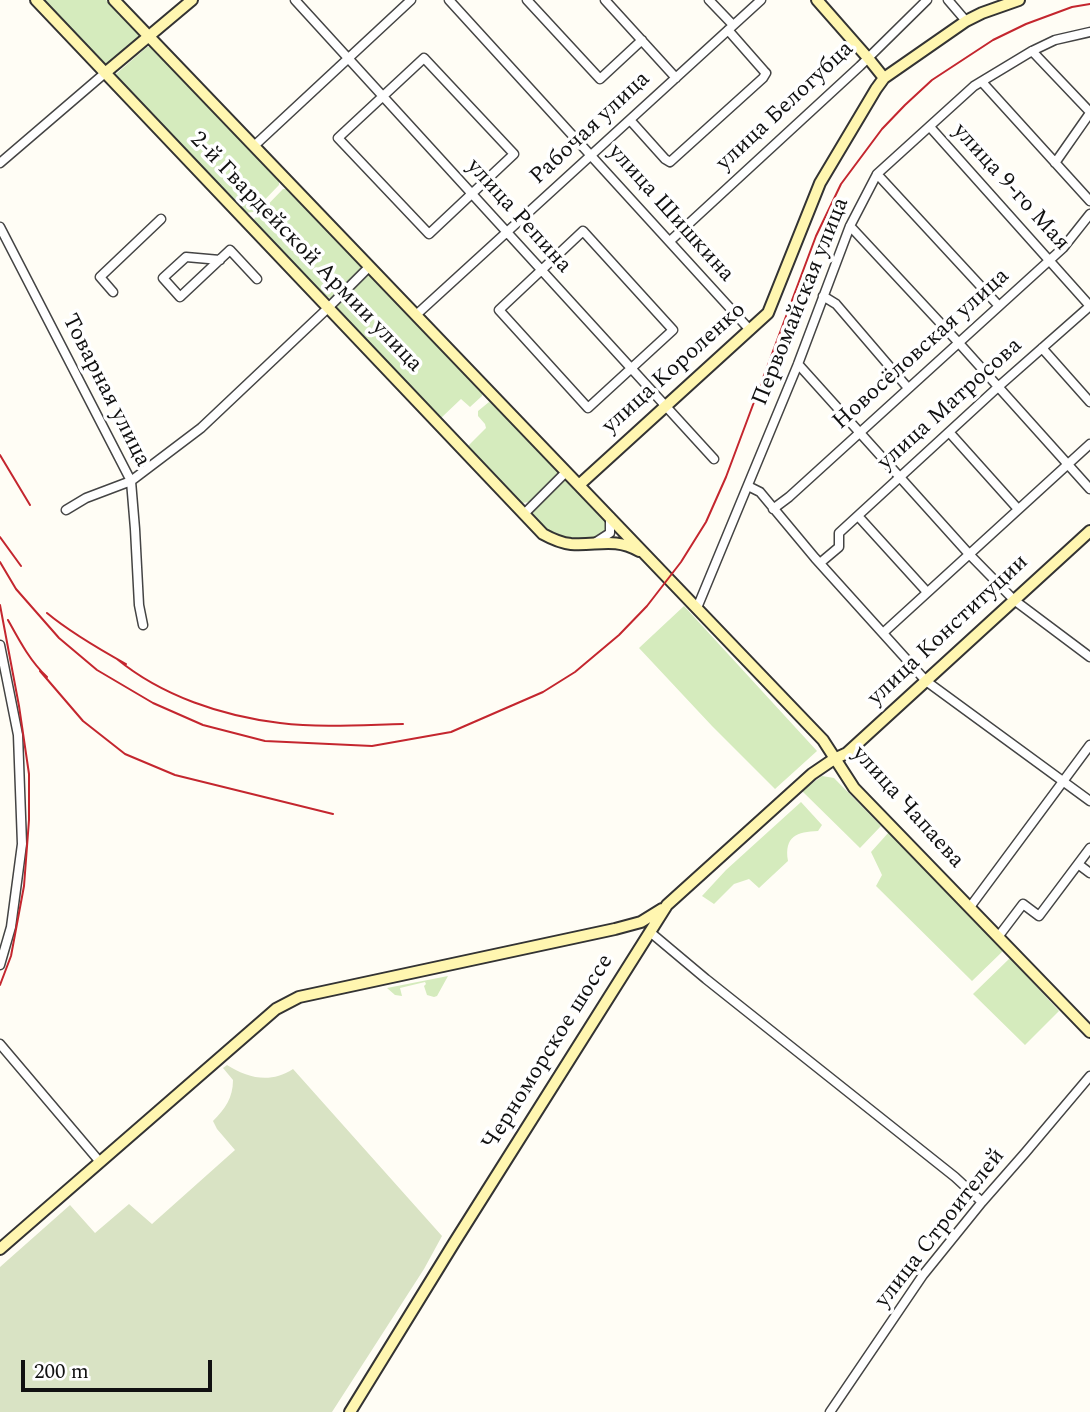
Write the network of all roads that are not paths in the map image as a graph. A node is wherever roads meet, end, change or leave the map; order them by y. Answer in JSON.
{"nodes":[{"id":1,"x":36,"y":0,"type":"edge"},
{"id":2,"x":114,"y":0,"type":"edge"},
{"id":3,"x":192,"y":0,"type":"edge"},
{"id":4,"x":295,"y":0,"type":"edge"},
{"id":5,"x":411,"y":0,"type":"edge"},
{"id":6,"x":449,"y":0,"type":"edge"},
{"id":7,"x":527,"y":0,"type":"edge"},
{"id":8,"x":605,"y":0,"type":"edge"},
{"id":9,"x":709,"y":0,"type":"edge"},
{"id":10,"x":761,"y":0,"type":"edge"},
{"id":11,"x":817,"y":0,"type":"edge"},
{"id":12,"x":927,"y":0,"type":"edge"},
{"id":13,"x":948,"y":0,"type":"edge"},
{"id":14,"x":1019,"y":0,"type":"edge"},
{"id":15,"x":966,"y":21,"type":"junction"},
{"id":16,"x":730,"y":28,"type":"junction"},
{"id":17,"x":1090,"y":32,"type":"edge"},
{"id":18,"x":149,"y":36,"type":"junction"},
{"id":19,"x":642,"y":40,"type":"junction"},
{"id":20,"x":1032,"y":51,"type":"junction"},
{"id":21,"x":869,"y":58,"type":"junction"},
{"id":22,"x":349,"y":60,"type":"junction"},
{"id":23,"x":105,"y":73,"type":"junction"},
{"id":24,"x":676,"y":78,"type":"junction"},
{"id":25,"x":884,"y":78,"type":"junction"},
{"id":26,"x":982,"y":82,"type":"junction"},
{"id":27,"x":382,"y":96,"type":"junction"},
{"id":28,"x":1090,"y":112,"type":"edge"},
{"id":29,"x":630,"y":120,"type":"junction"},
{"id":30,"x":930,"y":127,"type":"junction"},
{"id":31,"x":254,"y":146,"type":"junction"},
{"id":32,"x":591,"y":156,"type":"junction"},
{"id":33,"x":0,"y":163,"type":"edge"},
{"id":34,"x":1055,"y":163,"type":"junction"},
{"id":35,"x":877,"y":174,"type":"junction"},
{"id":36,"x":471,"y":194,"type":"junction"},
{"id":37,"x":1090,"y":201,"type":"edge"},
{"id":38,"x":1090,"y":214,"type":"edge"},
{"id":39,"x":161,"y":219,"type":"dead end"},
{"id":40,"x":850,"y":226,"type":"junction"},
{"id":41,"x":0,"y":227,"type":"edge"},
{"id":42,"x":506,"y":232,"type":"junction"},
{"id":43,"x":670,"y":241,"type":"junction"},
{"id":44,"x":220,"y":260,"type":"junction"},
{"id":45,"x":1048,"y":261,"type":"junction"},
{"id":46,"x":369,"y":267,"type":"junction"},
{"id":47,"x":541,"y":270,"type":"junction"},
{"id":48,"x":257,"y":279,"type":"dead end"},
{"id":49,"x":113,"y":292,"type":"dead end"},
{"id":50,"x":823,"y":296,"type":"junction"},
{"id":51,"x":999,"y":306,"type":"junction"},
{"id":52,"x":1090,"y":306,"type":"edge"},
{"id":53,"x":328,"y":308,"type":"junction"},
{"id":54,"x":416,"y":315,"type":"junction"},
{"id":55,"x":750,"y":330,"type":"junction"},
{"id":56,"x":958,"y":342,"type":"junction"},
{"id":57,"x":1042,"y":348,"type":"junction"},
{"id":58,"x":798,"y":364,"type":"junction"},
{"id":59,"x":631,"y":369,"type":"junction"},
{"id":60,"x":998,"y":387,"type":"junction"},
{"id":61,"x":908,"y":388,"type":"junction"},
{"id":62,"x":1090,"y":402,"type":"edge"},
{"id":63,"x":665,"y":406,"type":"junction"},
{"id":64,"x":949,"y":432,"type":"junction"},
{"id":65,"x":860,"y":433,"type":"junction"},
{"id":66,"x":1090,"y":444,"type":"edge"},
{"id":67,"x":714,"y":459,"type":"dead end"},
{"id":68,"x":1068,"y":464,"type":"junction"},
{"id":69,"x":566,"y":472,"type":"junction"},
{"id":70,"x":900,"y":478,"type":"junction"},
{"id":71,"x":131,"y":481,"type":"junction"},
{"id":72,"x":579,"y":485,"type":"junction"},
{"id":73,"x":748,"y":486,"type":"junction"},
{"id":74,"x":1090,"y":489,"type":"edge"},
{"id":75,"x":773,"y":509,"type":"junction"},
{"id":76,"x":1018,"y":509,"type":"junction"},
{"id":77,"x":66,"y":510,"type":"dead end"},
{"id":78,"x":524,"y":514,"type":"junction"},
{"id":79,"x":858,"y":516,"type":"junction"},
{"id":80,"x":610,"y":517,"type":"junction"},
{"id":81,"x":1090,"y":531,"type":"edge"},
{"id":82,"x":594,"y":543,"type":"junction"},
{"id":83,"x":969,"y":554,"type":"junction"},
{"id":84,"x":648,"y":556,"type":"junction"},
{"id":85,"x":820,"y":563,"type":"junction"},
{"id":86,"x":927,"y":592,"type":"junction"},
{"id":87,"x":1014,"y":600,"type":"junction"},
{"id":88,"x":697,"y":608,"type":"junction"},
{"id":89,"x":143,"y":625,"type":"dead end"},
{"id":90,"x":883,"y":632,"type":"junction"},
{"id":91,"x":0,"y":645,"type":"edge"},
{"id":92,"x":1090,"y":657,"type":"edge"},
{"id":93,"x":926,"y":681,"type":"junction"},
{"id":94,"x":803,"y":719,"type":"junction"},
{"id":95,"x":1090,"y":745,"type":"edge"},
{"id":96,"x":834,"y":759,"type":"junction"},
{"id":97,"x":812,"y":774,"type":"junction"},
{"id":98,"x":1063,"y":781,"type":"junction"},
{"id":99,"x":1090,"y":801,"type":"edge"},
{"id":100,"x":1090,"y":848,"type":"edge"},
{"id":101,"x":1078,"y":864,"type":"junction"},
{"id":102,"x":1090,"y":873,"type":"edge"},
{"id":103,"x":667,"y":905,"type":"junction"},
{"id":104,"x":970,"y":907,"type":"junction"},
{"id":105,"x":615,"y":929,"type":"junction"},
{"id":106,"x":649,"y":932,"type":"junction"},
{"id":107,"x":998,"y":937,"type":"junction"},
{"id":108,"x":0,"y":965,"type":"edge"},
{"id":109,"x":1090,"y":1032,"type":"edge"},
{"id":110,"x":0,"y":1044,"type":"edge"},
{"id":111,"x":1090,"y":1076,"type":"edge"},
{"id":112,"x":100,"y":1162,"type":"junction"},
{"id":113,"x":982,"y":1202,"type":"junction"},
{"id":114,"x":0,"y":1249,"type":"edge"},
{"id":115,"x":350,"y":1412,"type":"edge"},
{"id":116,"x":830,"y":1412,"type":"edge"}],
"edges":[{"from":1,"to":23,"type":"main road","name":"2-й Гвардейской Армии улица"},
{"from":2,"to":18,"type":"main road","name":"2-й Гвардейской Армии улица"},
{"from":3,"to":18,"type":"main road"},
{"from":4,"to":22,"type":"street","name":"улица Репина"},
{"from":5,"to":22,"type":"street"},
{"from":6,"to":32,"type":"street","name":"улица Шишкина"},
{"from":7,"to":19,"type":"street"},
{"from":8,"to":19,"type":"street"},
{"from":9,"to":16,"type":"street"},
{"from":10,"to":16,"type":"street","name":"Рабочая улица"},
{"from":11,"to":21,"type":"main road"},
{"from":12,"to":21,"type":"street","name":"улица Белогубца"},
{"from":13,"to":15,"type":"street"},
{"from":14,"to":15,"type":"main road","name":"улица Короленко"},
{"from":15,"to":25,"type":"main road","name":"улица Короленко"},
{"from":16,"to":24,"type":"street","name":"Рабочая улица"},
{"from":16,"to":29,"type":"street"},
{"from":17,"to":20,"type":"street","name":"Первомайская улица"},
{"from":18,"to":23,"type":"main road"},
{"from":18,"to":31,"type":"main road","name":"2-й Гвардейской Армии улица"},
{"from":19,"to":24,"type":"street"},
{"from":20,"to":26,"type":"street","name":"Первомайская улица"},
{"from":20,"to":28,"type":"street"},
{"from":21,"to":25,"type":"main road"},
{"from":21,"to":43,"type":"street","name":"улица Белогубца"},
{"from":22,"to":27,"type":"street","name":"улица Репина"},
{"from":22,"to":31,"type":"street"},
{"from":23,"to":33,"type":"street"},
{"from":23,"to":53,"type":"main road","name":"2-й Гвардейской Армии улица"},
{"from":24,"to":29,"type":"street","name":"Рабочая улица"},
{"from":25,"to":55,"type":"main road","name":"улица Короленко"},
{"from":26,"to":30,"type":"street","name":"Первомайская улица"},
{"from":26,"to":34,"type":"street"},
{"from":27,"to":36,"type":"street","name":"улица Репина"},
{"from":27,"to":36,"type":"street"},
{"from":27,"to":36,"type":"street"},
{"from":28,"to":34,"type":"street"},
{"from":29,"to":32,"type":"street","name":"Рабочая улица"},
{"from":30,"to":35,"type":"street","name":"Первомайская улица"},
{"from":30,"to":45,"type":"street","name":"улица 9-го Мая"},
{"from":31,"to":46,"type":"main road","name":"2-й Гвардейской Армии улица"},
{"from":32,"to":42,"type":"street","name":"Рабочая улица"},
{"from":32,"to":43,"type":"street","name":"улица Шишкина"},
{"from":34,"to":37,"type":"street"},
{"from":35,"to":40,"type":"street","name":"Первомайская улица"},
{"from":35,"to":51,"type":"street"},
{"from":36,"to":42,"type":"street","name":"улица Репина"},
{"from":38,"to":45,"type":"street","name":"Новосёловская улица"},
{"from":39,"to":49,"type":"street"},
{"from":40,"to":50,"type":"street","name":"Первомайская улица"},
{"from":40,"to":56,"type":"street"},
{"from":41,"to":71,"type":"street","name":"Товарная улица"},
{"from":42,"to":47,"type":"street","name":"улица Репина"},
{"from":42,"to":54,"type":"street","name":"Рабочая улица"},
{"from":43,"to":55,"type":"street","name":"улица Шишкина"},
{"from":44,"to":44,"type":"street"},
{"from":44,"to":48,"type":"street"},
{"from":45,"to":51,"type":"street","name":"Новосёловская улица"},
{"from":45,"to":52,"type":"street","name":"улица 9-го Мая"},
{"from":46,"to":53,"type":"street"},
{"from":46,"to":54,"type":"main road","name":"2-й Гвардейской Армии улица"},
{"from":47,"to":59,"type":"street","name":"улица Репина"},
{"from":47,"to":59,"type":"street"},
{"from":47,"to":59,"type":"street"},
{"from":50,"to":58,"type":"street","name":"Первомайская улица"},
{"from":50,"to":61,"type":"street"},
{"from":51,"to":56,"type":"street","name":"Новосёловская улица"},
{"from":52,"to":57,"type":"street","name":"улица Матросова"},
{"from":53,"to":71,"type":"street"},
{"from":53,"to":78,"type":"main road","name":"2-й Гвардейской Армии улица"},
{"from":54,"to":69,"type":"main road","name":"2-й Гвардейской Армии улица"},
{"from":55,"to":63,"type":"main road","name":"улица Короленко"},
{"from":56,"to":60,"type":"street"},
{"from":56,"to":61,"type":"street","name":"Новосёловская улица"},
{"from":57,"to":60,"type":"street","name":"улица Матросова"},
{"from":57,"to":62,"type":"street"},
{"from":58,"to":65,"type":"street"},
{"from":58,"to":73,"type":"street","name":"Первомайская улица"},
{"from":59,"to":63,"type":"street","name":"улица Репина"},
{"from":60,"to":64,"type":"street","name":"улица Матросова"},
{"from":60,"to":68,"type":"street"},
{"from":61,"to":65,"type":"street","name":"Новосёловская улица"},
{"from":63,"to":67,"type":"street","name":"улица Репина"},
{"from":63,"to":72,"type":"main road","name":"улица Короленко"},
{"from":64,"to":70,"type":"street","name":"улица Матросова"},
{"from":64,"to":76,"type":"street"},
{"from":65,"to":70,"type":"street"},
{"from":65,"to":75,"type":"street","name":"Новосёловская улица"},
{"from":66,"to":68,"type":"street"},
{"from":68,"to":74,"type":"street"},
{"from":68,"to":76,"type":"street"},
{"from":69,"to":72,"type":"main road","name":"2-й Гвардейской Армии улица"},
{"from":69,"to":78,"type":"street"},
{"from":70,"to":79,"type":"street","name":"улица Матросова"},
{"from":70,"to":83,"type":"street"},
{"from":71,"to":77,"type":"street"},
{"from":71,"to":89,"type":"street","name":"Товарная улица"},
{"from":72,"to":80,"type":"main road","name":"2-й Гвардейской Армии улица"},
{"from":73,"to":75,"type":"street"},
{"from":73,"to":88,"type":"street","name":"Первомайская улица"},
{"from":75,"to":85,"type":"street"},
{"from":76,"to":83,"type":"street"},
{"from":78,"to":82,"type":"main road","name":"2-й Гвардейской Армии улица"},
{"from":79,"to":85,"type":"street","name":"улица Матросова"},
{"from":79,"to":86,"type":"street"},
{"from":80,"to":82,"type":"street"},
{"from":80,"to":84,"type":"main road","name":"2-й Гвардейской Армии улица"},
{"from":81,"to":87,"type":"main road","name":"улица Конституции"},
{"from":82,"to":84,"type":"main road"},
{"from":83,"to":86,"type":"street"},
{"from":83,"to":87,"type":"street"},
{"from":84,"to":88,"type":"main road","name":"улица Чапаева"},
{"from":85,"to":90,"type":"street"},
{"from":86,"to":90,"type":"street"},
{"from":87,"to":92,"type":"street"},
{"from":87,"to":93,"type":"main road","name":"улица Конституции"},
{"from":88,"to":94,"type":"main road","name":"улица Чапаева"},
{"from":90,"to":93,"type":"street"},
{"from":91,"to":108,"type":"street"},
{"from":93,"to":96,"type":"main road","name":"улица Конституции"},
{"from":93,"to":98,"type":"street"},
{"from":94,"to":96,"type":"main road","name":"улица Чапаева"},
{"from":94,"to":97,"type":"main road"},
{"from":95,"to":98,"type":"street"},
{"from":96,"to":97,"type":"main road","name":"Черноморское шоссе"},
{"from":96,"to":104,"type":"main road","name":"улица Чапаева"},
{"from":97,"to":103,"type":"main road","name":"Черноморское шоссе"},
{"from":98,"to":99,"type":"street"},
{"from":98,"to":104,"type":"street"},
{"from":100,"to":101,"type":"street"},
{"from":101,"to":102,"type":"street"},
{"from":101,"to":107,"type":"street"},
{"from":103,"to":105,"type":"main road"},
{"from":103,"to":106,"type":"main road","name":"Черноморское шоссе"},
{"from":104,"to":107,"type":"main road","name":"улица Чапаева"},
{"from":105,"to":106,"type":"main road"},
{"from":105,"to":112,"type":"main road"},
{"from":106,"to":113,"type":"street"},
{"from":106,"to":115,"type":"main road","name":"Черноморское шоссе"},
{"from":107,"to":109,"type":"main road","name":"улица Чапаева"},
{"from":110,"to":112,"type":"street"},
{"from":111,"to":113,"type":"street","name":"улица Строителей"},
{"from":112,"to":114,"type":"main road"},
{"from":113,"to":116,"type":"street","name":"улица Строителей"}]}
